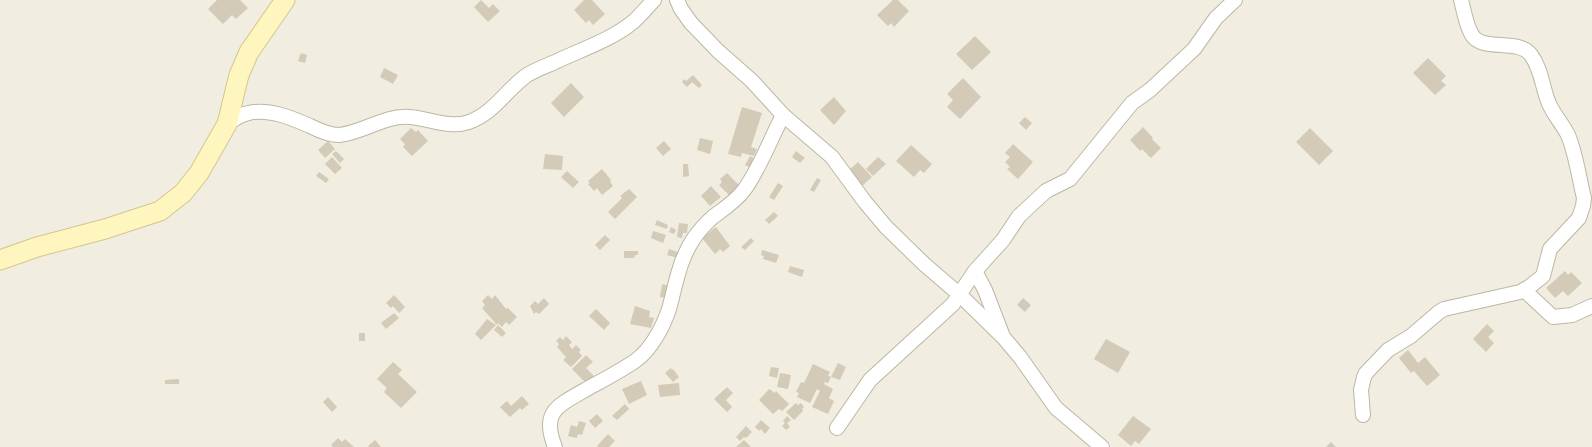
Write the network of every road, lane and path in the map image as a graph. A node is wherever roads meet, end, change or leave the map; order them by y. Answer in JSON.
{"nodes":[{"id":1,"x":285,"y":0,"type":"edge"},
{"id":2,"x":654,"y":0,"type":"edge"},
{"id":3,"x":677,"y":0,"type":"edge"},
{"id":4,"x":1235,"y":0,"type":"edge"},
{"id":5,"x":1461,"y":0,"type":"edge"},
{"id":6,"x":783,"y":115,"type":"junction"},
{"id":7,"x":227,"y":124,"type":"junction"},
{"id":8,"x":0,"y":260,"type":"edge"},
{"id":9,"x":975,"y":271,"type":"junction"},
{"id":10,"x":1524,"y":290,"type":"junction"},
{"id":11,"x":960,"y":295,"type":"junction"},
{"id":12,"x":1592,"y":306,"type":"edge"},
{"id":13,"x":1004,"y":338,"type":"junction"},
{"id":14,"x":1363,"y":415,"type":"dead end"},
{"id":15,"x":837,"y":428,"type":"dead end"},
{"id":16,"x":554,"y":447,"type":"edge"},
{"id":17,"x":1102,"y":447,"type":"edge"}],
"edges":[{"from":1,"to":7,"type":"street"},
{"from":2,"to":7,"type":"street"},
{"from":3,"to":6,"type":"street"},
{"from":4,"to":9,"type":"street"},
{"from":5,"to":10,"type":"street"},
{"from":6,"to":11,"type":"street"},
{"from":6,"to":16,"type":"street"},
{"from":7,"to":8,"type":"street"},
{"from":9,"to":11,"type":"street"},
{"from":9,"to":13,"type":"street"},
{"from":10,"to":12,"type":"street"},
{"from":10,"to":14,"type":"street"},
{"from":11,"to":13,"type":"street"},
{"from":11,"to":15,"type":"street"},
{"from":13,"to":17,"type":"street"}]}
